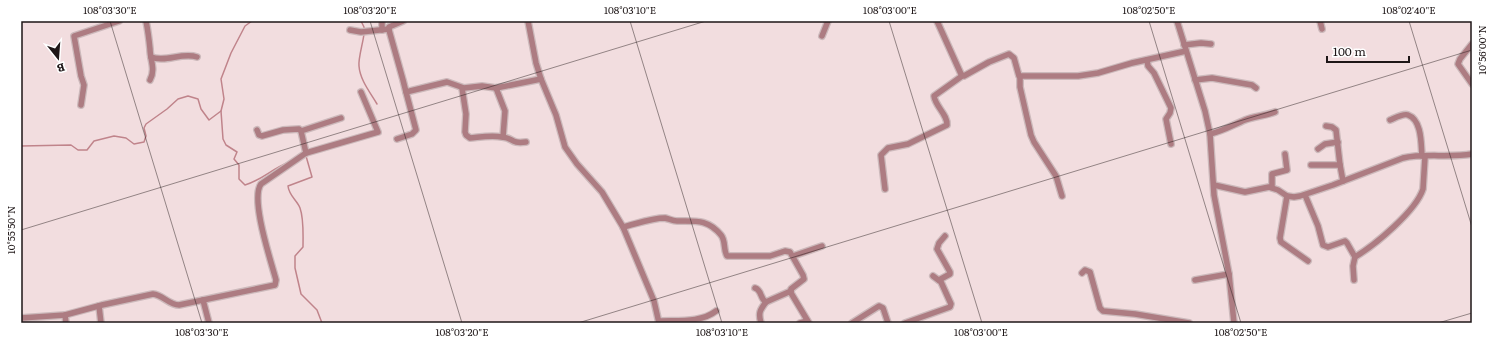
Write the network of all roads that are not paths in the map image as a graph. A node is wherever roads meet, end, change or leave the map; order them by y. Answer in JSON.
{"nodes":[{"id":1,"x":119,"y":21,"type":"edge"},
{"id":2,"x":146,"y":21,"type":"edge"},
{"id":3,"x":382,"y":21,"type":"edge"},
{"id":4,"x":403,"y":21,"type":"edge"},
{"id":5,"x":528,"y":21,"type":"edge"},
{"id":6,"x":828,"y":21,"type":"edge"},
{"id":7,"x":937,"y":21,"type":"edge"},
{"id":8,"x":1177,"y":21,"type":"edge"},
{"id":9,"x":1320,"y":21,"type":"edge"},
{"id":10,"x":389,"y":29,"type":"junction"},
{"id":11,"x":1322,"y":29,"type":"dead end"},
{"id":12,"x":350,"y":30,"type":"dead end"},
{"id":13,"x":382,"y":30,"type":"junction"},
{"id":14,"x":822,"y":36,"type":"dead end"},
{"id":15,"x":1211,"y":44,"type":"dead end"},
{"id":16,"x":1472,"y":44,"type":"edge"},
{"id":17,"x":1185,"y":48,"type":"junction"},
{"id":18,"x":151,"y":57,"type":"junction"},
{"id":19,"x":197,"y":57,"type":"dead end"},
{"id":20,"x":1147,"y":60,"type":"junction"},
{"id":21,"x":962,"y":76,"type":"junction"},
{"id":22,"x":1020,"y":77,"type":"junction"},
{"id":23,"x":541,"y":79,"type":"junction"},
{"id":24,"x":150,"y":80,"type":"dead end"},
{"id":25,"x":1195,"y":80,"type":"junction"},
{"id":26,"x":1472,"y":84,"type":"edge"},
{"id":27,"x":462,"y":88,"type":"junction"},
{"id":28,"x":496,"y":88,"type":"junction"},
{"id":29,"x":1256,"y":88,"type":"dead end"},
{"id":30,"x":360,"y":92,"type":"dead end"},
{"id":31,"x":406,"y":92,"type":"junction"},
{"id":32,"x":81,"y":104,"type":"dead end"},
{"id":33,"x":1275,"y":112,"type":"dead end"},
{"id":34,"x":341,"y":118,"type":"dead end"},
{"id":35,"x":1390,"y":120,"type":"dead end"},
{"id":36,"x":1326,"y":126,"type":"dead end"},
{"id":37,"x":257,"y":130,"type":"dead end"},
{"id":38,"x":301,"y":131,"type":"junction"},
{"id":39,"x":1210,"y":134,"type":"junction"},
{"id":40,"x":503,"y":137,"type":"junction"},
{"id":41,"x":397,"y":139,"type":"dead end"},
{"id":42,"x":526,"y":142,"type":"dead end"},
{"id":43,"x":1338,"y":142,"type":"junction"},
{"id":44,"x":1171,"y":144,"type":"dead end"},
{"id":45,"x":1318,"y":149,"type":"dead end"},
{"id":46,"x":306,"y":153,"type":"junction"},
{"id":47,"x":1285,"y":154,"type":"dead end"},
{"id":48,"x":1472,"y":154,"type":"edge"},
{"id":49,"x":1423,"y":156,"type":"junction"},
{"id":50,"x":1340,"y":164,"type":"junction"},
{"id":51,"x":1311,"y":166,"type":"dead end"},
{"id":52,"x":1343,"y":181,"type":"junction"},
{"id":53,"x":1214,"y":185,"type":"junction"},
{"id":54,"x":1272,"y":187,"type":"junction"},
{"id":55,"x":885,"y":189,"type":"dead end"},
{"id":56,"x":1305,"y":195,"type":"junction"},
{"id":57,"x":1062,"y":196,"type":"dead end"},
{"id":58,"x":1287,"y":196,"type":"junction"},
{"id":59,"x":623,"y":227,"type":"junction"},
{"id":60,"x":945,"y":236,"type":"dead end"},
{"id":61,"x":822,"y":246,"type":"dead end"},
{"id":62,"x":793,"y":256,"type":"junction"},
{"id":63,"x":1355,"y":257,"type":"junction"},
{"id":64,"x":1308,"y":261,"type":"dead end"},
{"id":65,"x":1082,"y":273,"type":"dead end"},
{"id":66,"x":1229,"y":274,"type":"junction"},
{"id":67,"x":933,"y":276,"type":"dead end"},
{"id":68,"x":939,"y":280,"type":"junction"},
{"id":69,"x":1195,"y":280,"type":"dead end"},
{"id":70,"x":1354,"y":280,"type":"dead end"},
{"id":71,"x":755,"y":288,"type":"dead end"},
{"id":72,"x":791,"y":291,"type":"junction"},
{"id":73,"x":203,"y":300,"type":"junction"},
{"id":74,"x":766,"y":302,"type":"junction"},
{"id":75,"x":99,"y":306,"type":"junction"},
{"id":76,"x":716,"y":311,"type":"dead end"},
{"id":77,"x":65,"y":315,"type":"junction"},
{"id":78,"x":21,"y":318,"type":"edge"},
{"id":79,"x":659,"y":322,"type":"edge"},
{"id":80,"x":808,"y":322,"type":"edge"},
{"id":81,"x":66,"y":323,"type":"edge"},
{"id":82,"x":101,"y":323,"type":"edge"},
{"id":83,"x":210,"y":323,"type":"edge"},
{"id":84,"x":761,"y":323,"type":"edge"},
{"id":85,"x":800,"y":323,"type":"edge"},
{"id":86,"x":852,"y":323,"type":"edge"},
{"id":87,"x":888,"y":323,"type":"edge"},
{"id":88,"x":905,"y":323,"type":"edge"},
{"id":89,"x":1189,"y":323,"type":"edge"},
{"id":90,"x":1234,"y":323,"type":"edge"}],
"edges":[{"from":1,"to":32,"type":"street"},
{"from":2,"to":18,"type":"street"},
{"from":3,"to":13,"type":"street"},
{"from":4,"to":10,"type":"street"},
{"from":5,"to":23,"type":"street"},
{"from":6,"to":14,"type":"street"},
{"from":7,"to":21,"type":"street"},
{"from":8,"to":17,"type":"street"},
{"from":9,"to":11,"type":"street"},
{"from":10,"to":13,"type":"street"},
{"from":10,"to":31,"type":"street"},
{"from":12,"to":13,"type":"street"},
{"from":15,"to":17,"type":"street"},
{"from":16,"to":26,"type":"street"},
{"from":17,"to":20,"type":"street"},
{"from":17,"to":25,"type":"street"},
{"from":18,"to":19,"type":"street"},
{"from":18,"to":24,"type":"street"},
{"from":20,"to":22,"type":"street"},
{"from":20,"to":44,"type":"street"},
{"from":21,"to":22,"type":"street"},
{"from":21,"to":55,"type":"street"},
{"from":22,"to":57,"type":"street"},
{"from":23,"to":28,"type":"street"},
{"from":23,"to":59,"type":"street"},
{"from":25,"to":29,"type":"street"},
{"from":25,"to":39,"type":"street"},
{"from":27,"to":28,"type":"street"},
{"from":27,"to":31,"type":"street"},
{"from":27,"to":40,"type":"street"},
{"from":28,"to":40,"type":"street"},
{"from":30,"to":46,"type":"street"},
{"from":31,"to":41,"type":"street"},
{"from":33,"to":39,"type":"street"},
{"from":34,"to":38,"type":"street"},
{"from":35,"to":49,"type":"street"},
{"from":36,"to":43,"type":"street"},
{"from":37,"to":38,"type":"street"},
{"from":38,"to":46,"type":"street"},
{"from":39,"to":53,"type":"street"},
{"from":40,"to":42,"type":"street"},
{"from":43,"to":45,"type":"street"},
{"from":43,"to":50,"type":"street"},
{"from":46,"to":73,"type":"street"},
{"from":47,"to":54,"type":"street"},
{"from":48,"to":49,"type":"street"},
{"from":49,"to":52,"type":"street"},
{"from":49,"to":63,"type":"street"},
{"from":50,"to":51,"type":"street"},
{"from":50,"to":52,"type":"street"},
{"from":52,"to":56,"type":"street"},
{"from":53,"to":54,"type":"street"},
{"from":53,"to":66,"type":"street"},
{"from":54,"to":58,"type":"street"},
{"from":56,"to":58,"type":"street"},
{"from":56,"to":63,"type":"street"},
{"from":58,"to":64,"type":"street"},
{"from":59,"to":62,"type":"street"},
{"from":59,"to":79,"type":"street"},
{"from":60,"to":68,"type":"street"},
{"from":61,"to":62,"type":"street"},
{"from":62,"to":72,"type":"street"},
{"from":63,"to":70,"type":"street"},
{"from":65,"to":89,"type":"street"},
{"from":66,"to":69,"type":"street"},
{"from":66,"to":90,"type":"street"},
{"from":67,"to":68,"type":"street"},
{"from":68,"to":88,"type":"street"},
{"from":71,"to":74,"type":"street"},
{"from":72,"to":74,"type":"street"},
{"from":72,"to":80,"type":"street"},
{"from":73,"to":75,"type":"street"},
{"from":73,"to":83,"type":"street"},
{"from":74,"to":84,"type":"street"},
{"from":75,"to":77,"type":"street"},
{"from":75,"to":82,"type":"street"},
{"from":76,"to":79,"type":"street"},
{"from":77,"to":78,"type":"street"},
{"from":77,"to":81,"type":"street"},
{"from":80,"to":85,"type":"street"},
{"from":86,"to":87,"type":"street"}]}
